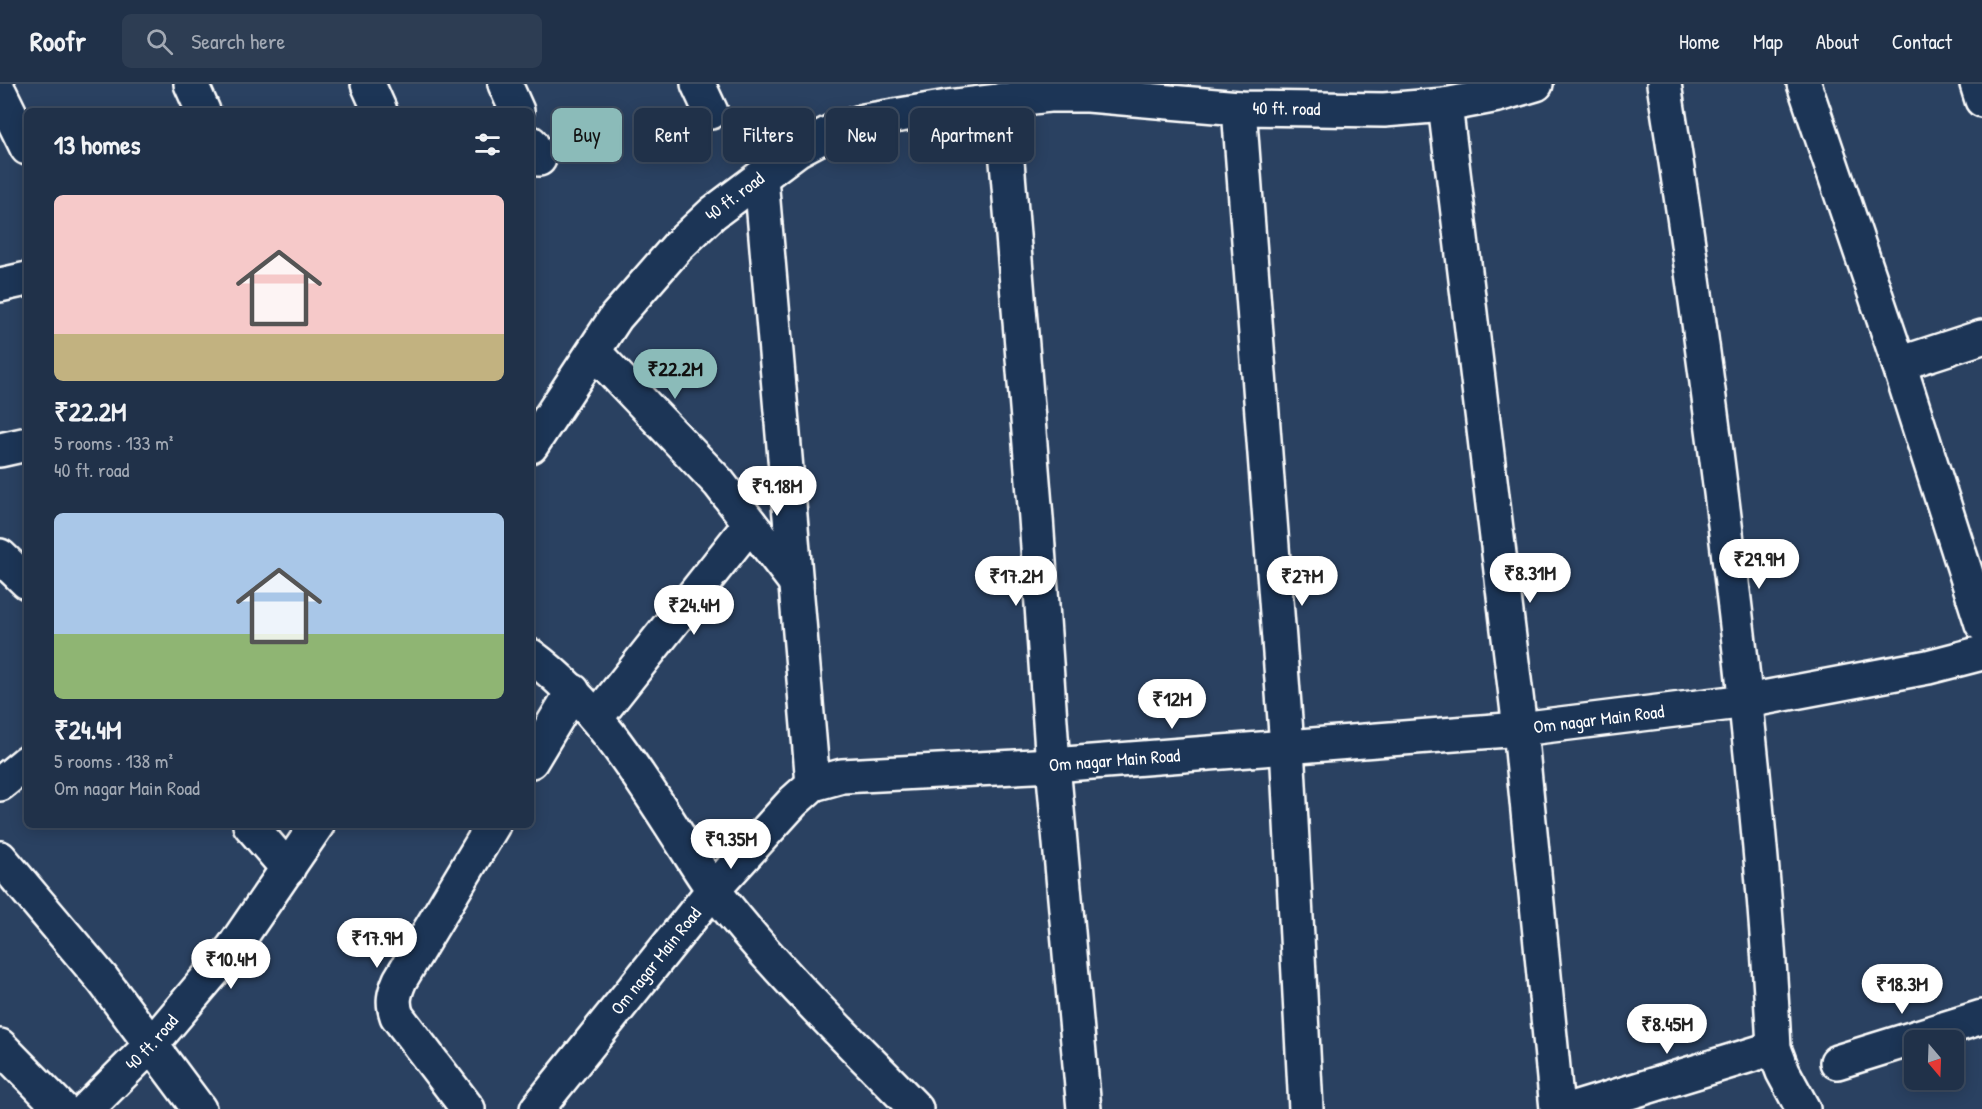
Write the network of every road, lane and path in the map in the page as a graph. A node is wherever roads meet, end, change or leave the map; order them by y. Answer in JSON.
{"nodes":[{"id":1,"x":191,"y":84,"type":"edge"},
{"id":2,"x":368,"y":84,"type":"edge"},
{"id":3,"x":505,"y":84,"type":"edge"},
{"id":4,"x":1536,"y":84,"type":"edge"},
{"id":5,"x":1664,"y":84,"type":"edge"},
{"id":6,"x":1804,"y":84,"type":"edge"},
{"id":7,"x":1977,"y":84,"type":"edge"},
{"id":8,"x":0,"y":93,"type":"edge"},
{"id":9,"x":1179,"y":93,"type":"edge"},
{"id":10,"x":943,"y":96,"type":"edge"},
{"id":11,"x":1349,"y":98,"type":"edge"},
{"id":12,"x":1002,"y":100,"type":"junction"},
{"id":13,"x":1982,"y":100,"type":"edge"},
{"id":14,"x":1445,"y":105,"type":"junction"},
{"id":15,"x":202,"y":108,"type":"edge"},
{"id":16,"x":379,"y":108,"type":"edge"},
{"id":17,"x":516,"y":108,"type":"edge"},
{"id":18,"x":1239,"y":108,"type":"junction"},
{"id":19,"x":24,"y":142,"type":"edge"},
{"id":20,"x":761,"y":178,"type":"junction"},
{"id":21,"x":24,"y":280,"type":"edge"},
{"id":22,"x":0,"y":285,"type":"edge"},
{"id":23,"x":1982,"y":337,"type":"edge"},
{"id":24,"x":594,"y":352,"type":"junction"},
{"id":25,"x":1899,"y":364,"type":"junction"},
{"id":26,"x":534,"y":442,"type":"edge"},
{"id":27,"x":24,"y":445,"type":"edge"},
{"id":28,"x":0,"y":450,"type":"edge"},
{"id":29,"x":750,"y":524,"type":"junction"},
{"id":30,"x":0,"y":557,"type":"edge"},
{"id":31,"x":24,"y":579,"type":"edge"},
{"id":32,"x":796,"y":583,"type":"junction"},
{"id":33,"x":1982,"y":624,"type":"edge"},
{"id":34,"x":1982,"y":653,"type":"edge"},
{"id":35,"x":534,"y":658,"type":"edge"},
{"id":36,"x":573,"y":691,"type":"junction"},
{"id":37,"x":1747,"y":701,"type":"junction"},
{"id":38,"x":597,"y":717,"type":"junction"},
{"id":39,"x":1520,"y":729,"type":"junction"},
{"id":40,"x":1287,"y":746,"type":"junction"},
{"id":41,"x":534,"y":756,"type":"edge"},
{"id":42,"x":24,"y":764,"type":"edge"},
{"id":43,"x":1053,"y":765,"type":"junction"},
{"id":44,"x":0,"y":784,"type":"edge"},
{"id":45,"x":813,"y":784,"type":"junction"},
{"id":46,"x":253,"y":828,"type":"edge"},
{"id":47,"x":315,"y":828,"type":"edge"},
{"id":48,"x":491,"y":828,"type":"edge"},
{"id":49,"x":0,"y":858,"type":"edge"},
{"id":50,"x":288,"y":869,"type":"junction"},
{"id":51,"x":713,"y":890,"type":"junction"},
{"id":52,"x":1982,"y":1017,"type":"edge"},
{"id":53,"x":151,"y":1045,"type":"junction"},
{"id":54,"x":0,"y":1046,"type":"edge"},
{"id":55,"x":1774,"y":1048,"type":"junction"},
{"id":56,"x":1837,"y":1062,"type":"dead end"},
{"id":57,"x":62,"y":1109,"type":"edge"},
{"id":58,"x":87,"y":1109,"type":"edge"},
{"id":59,"x":199,"y":1109,"type":"edge"},
{"id":60,"x":468,"y":1109,"type":"edge"},
{"id":61,"x":537,"y":1109,"type":"edge"},
{"id":62,"x":916,"y":1109,"type":"edge"},
{"id":63,"x":1084,"y":1109,"type":"edge"},
{"id":64,"x":1306,"y":1109,"type":"edge"},
{"id":65,"x":1557,"y":1109,"type":"edge"},
{"id":66,"x":1574,"y":1109,"type":"edge"},
{"id":67,"x":1803,"y":1109,"type":"edge"}],
"edges":[{"from":1,"to":15,"type":"street"},
{"from":2,"to":16,"type":"street"},
{"from":3,"to":17,"type":"street"},
{"from":4,"to":14,"type":"street","name":"40 ft. road"},
{"from":5,"to":37,"type":"street"},
{"from":6,"to":25,"type":"street"},
{"from":7,"to":13,"type":"street"},
{"from":8,"to":19,"type":"street"},
{"from":9,"to":12,"type":"street","name":"40 ft. road"},
{"from":9,"to":18,"type":"street","name":"40 ft. road"},
{"from":10,"to":12,"type":"street","name":"40 ft. road"},
{"from":10,"to":20,"type":"street","name":"40 ft. road"},
{"from":11,"to":14,"type":"street","name":"40 ft. road"},
{"from":11,"to":18,"type":"street","name":"40 ft. road"},
{"from":12,"to":43,"type":"street"},
{"from":14,"to":39,"type":"street"},
{"from":18,"to":40,"type":"street"},
{"from":20,"to":24,"type":"street","name":"40 ft. road"},
{"from":20,"to":32,"type":"street"},
{"from":21,"to":22,"type":"street"},
{"from":23,"to":25,"type":"street"},
{"from":24,"to":26,"type":"street","name":"40 ft. road"},
{"from":24,"to":29,"type":"street"},
{"from":25,"to":33,"type":"street"},
{"from":27,"to":28,"type":"street"},
{"from":29,"to":32,"type":"street"},
{"from":29,"to":38,"type":"street"},
{"from":30,"to":31,"type":"street"},
{"from":32,"to":45,"type":"street"},
{"from":34,"to":37,"type":"street","name":"Om nagar Main Road"},
{"from":35,"to":36,"type":"street"},
{"from":36,"to":38,"type":"street"},
{"from":36,"to":41,"type":"street"},
{"from":37,"to":39,"type":"street","name":"Om nagar Main Road"},
{"from":37,"to":55,"type":"street"},
{"from":38,"to":51,"type":"street"},
{"from":39,"to":40,"type":"street","name":"Om nagar Main Road"},
{"from":39,"to":65,"type":"street"},
{"from":40,"to":43,"type":"street","name":"Om nagar Main Road"},
{"from":40,"to":64,"type":"street"},
{"from":42,"to":44,"type":"street"},
{"from":43,"to":45,"type":"street","name":"Om nagar Main Road"},
{"from":43,"to":63,"type":"street"},
{"from":45,"to":51,"type":"street","name":"Om nagar Main Road"},
{"from":46,"to":50,"type":"street"},
{"from":47,"to":50,"type":"street","name":"40 ft. road"},
{"from":48,"to":60,"type":"street"},
{"from":49,"to":53,"type":"street"},
{"from":50,"to":53,"type":"street","name":"40 ft. road"},
{"from":51,"to":61,"type":"street","name":"Om nagar Main Road"},
{"from":51,"to":62,"type":"street"},
{"from":52,"to":56,"type":"street"},
{"from":53,"to":58,"type":"street","name":"40 ft. road"},
{"from":53,"to":59,"type":"street"},
{"from":54,"to":57,"type":"street"},
{"from":55,"to":66,"type":"street"},
{"from":55,"to":67,"type":"street"}]}
